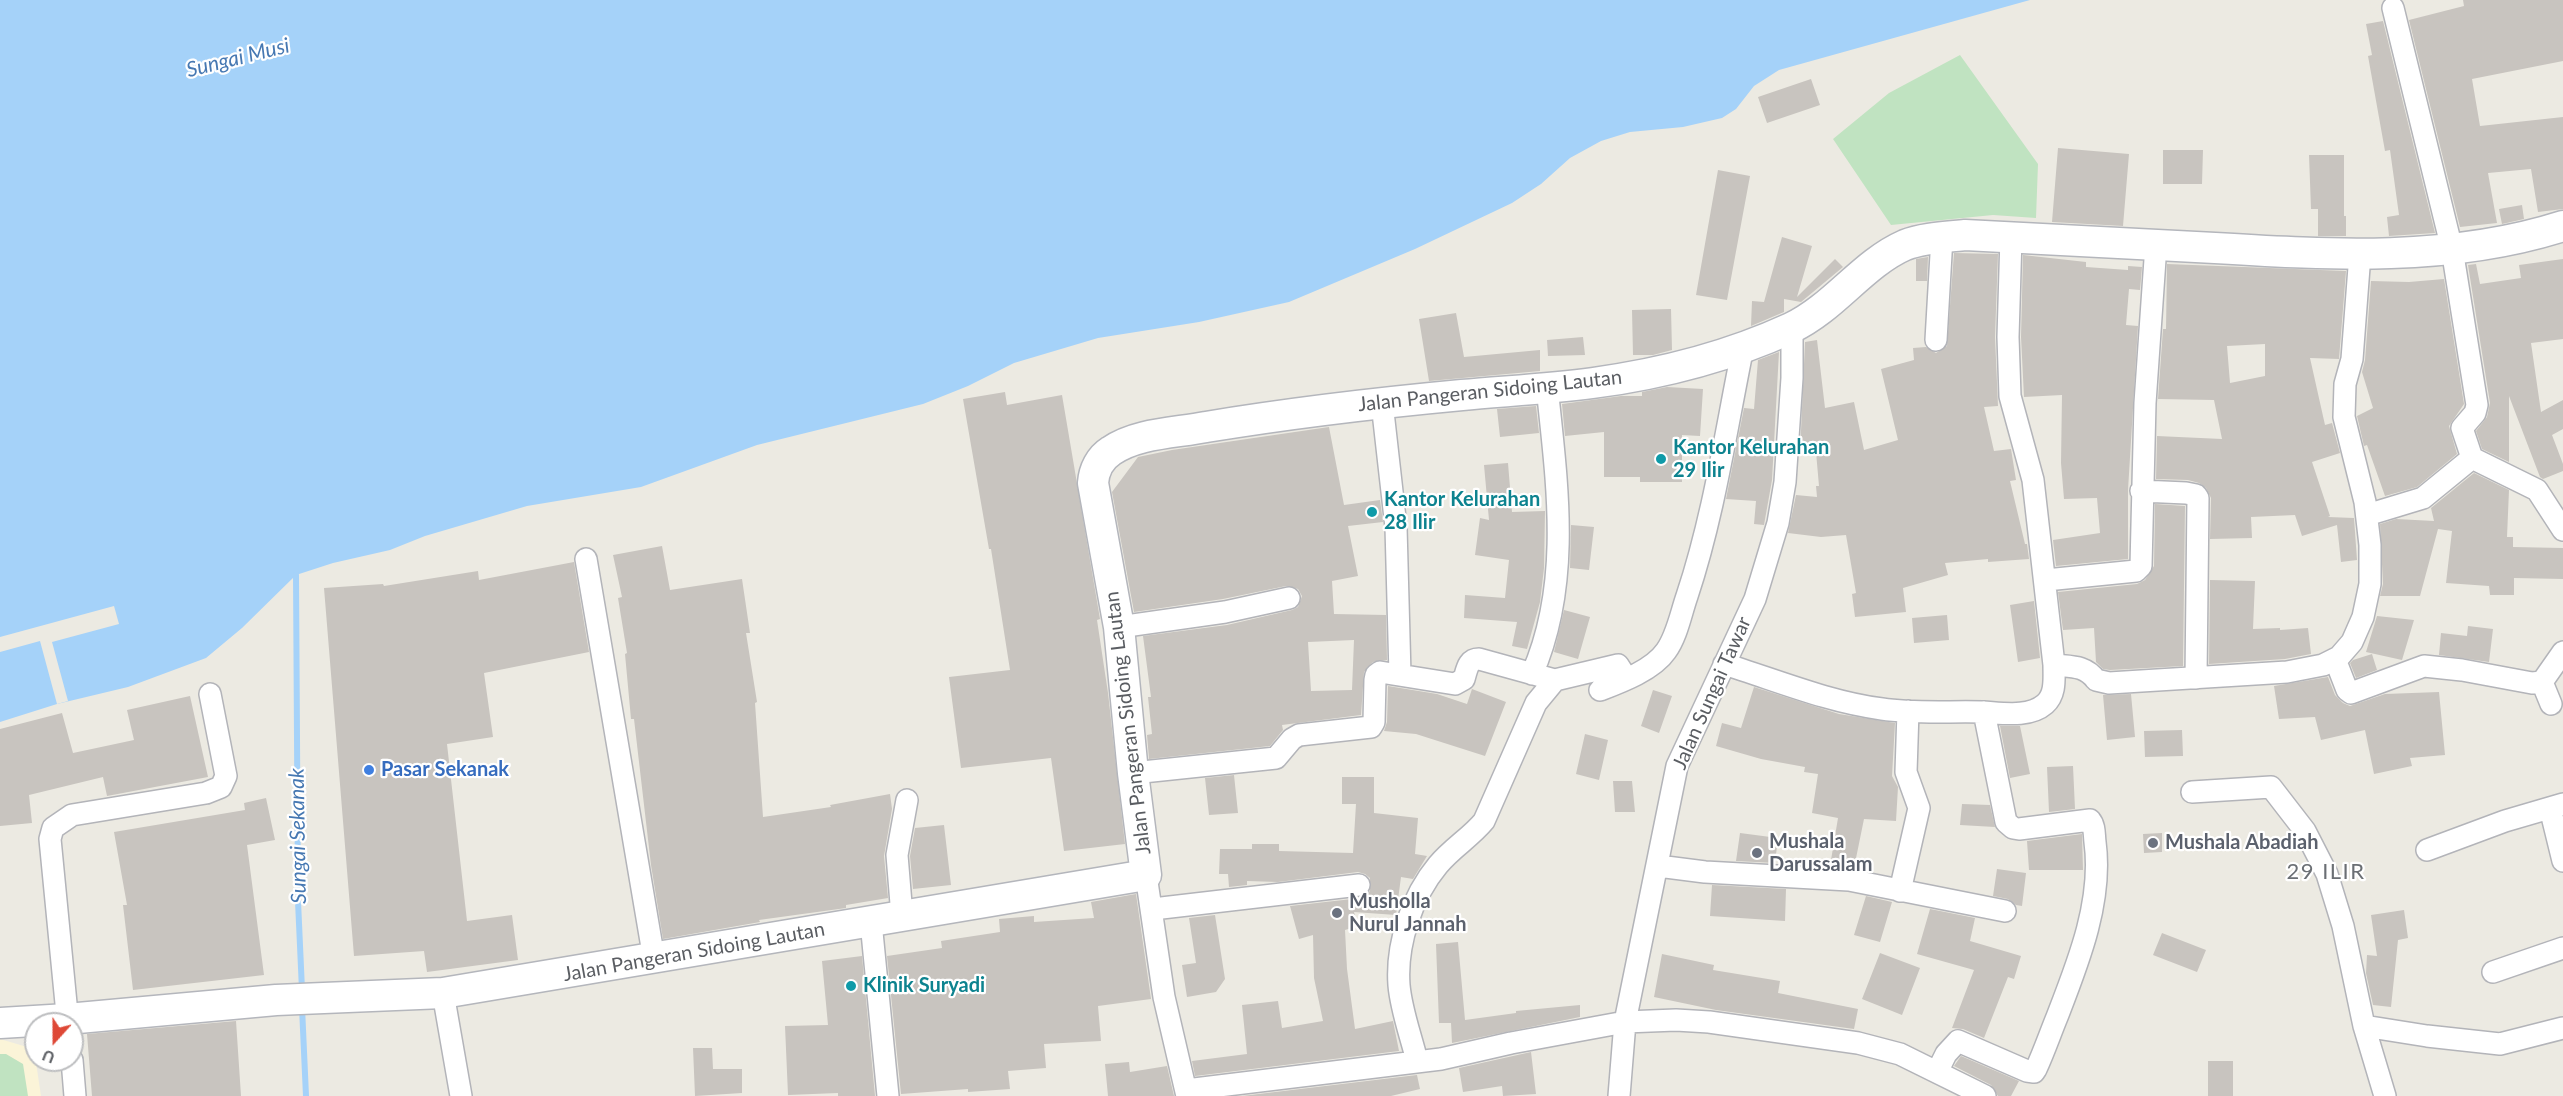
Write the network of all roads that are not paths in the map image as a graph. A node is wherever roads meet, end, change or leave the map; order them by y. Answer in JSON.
{"nodes":[{"id":1,"x":2393,"y":8,"type":"dead end"},
{"id":2,"x":2563,"y":226,"type":"edge"},
{"id":3,"x":1942,"y":237,"type":"junction"},
{"id":4,"x":2011,"y":237,"type":"junction"},
{"id":5,"x":2156,"y":245,"type":"junction"},
{"id":6,"x":2452,"y":249,"type":"junction"},
{"id":7,"x":2360,"y":254,"type":"junction"},
{"id":8,"x":1792,"y":327,"type":"junction"},
{"id":9,"x":1935,"y":340,"type":"dead end"},
{"id":10,"x":1738,"y":349,"type":"junction"},
{"id":11,"x":1547,"y":387,"type":"junction"},
{"id":12,"x":1382,"y":403,"type":"junction"},
{"id":13,"x":2472,"y":458,"type":"junction"},
{"id":14,"x":2141,"y":492,"type":"junction"},
{"id":15,"x":2367,"y":515,"type":"junction"},
{"id":16,"x":2563,"y":530,"type":"edge"},
{"id":17,"x":586,"y":559,"type":"dead end"},
{"id":18,"x":2046,"y":580,"type":"junction"},
{"id":19,"x":1289,"y":598,"type":"dead end"},
{"id":20,"x":1119,"y":627,"type":"junction"},
{"id":21,"x":2563,"y":652,"type":"edge"},
{"id":22,"x":2335,"y":659,"type":"junction"},
{"id":23,"x":1724,"y":664,"type":"junction"},
{"id":24,"x":2054,"y":665,"type":"junction"},
{"id":25,"x":1532,"y":674,"type":"junction"},
{"id":26,"x":1625,"y":674,"type":"junction"},
{"id":27,"x":1400,"y":675,"type":"junction"},
{"id":28,"x":2196,"y":678,"type":"junction"},
{"id":29,"x":1555,"y":680,"type":"junction"},
{"id":30,"x":2542,"y":682,"type":"junction"},
{"id":31,"x":1600,"y":690,"type":"dead end"},
{"id":32,"x":210,"y":694,"type":"dead end"},
{"id":33,"x":2552,"y":704,"type":"dead end"},
{"id":34,"x":1908,"y":711,"type":"junction"},
{"id":35,"x":1984,"y":712,"type":"junction"},
{"id":36,"x":1133,"y":773,"type":"junction"},
{"id":37,"x":2192,"y":792,"type":"dead end"},
{"id":38,"x":908,"y":800,"type":"dead end"},
{"id":39,"x":2557,"y":806,"type":"edge"},
{"id":40,"x":2427,"y":850,"type":"dead end"},
{"id":41,"x":2563,"y":861,"type":"edge"},
{"id":42,"x":1658,"y":866,"type":"junction"},
{"id":43,"x":1146,"y":875,"type":"junction"},
{"id":44,"x":1359,"y":885,"type":"dead end"},
{"id":45,"x":1900,"y":891,"type":"junction"},
{"id":46,"x":1153,"y":909,"type":"junction"},
{"id":47,"x":2005,"y":910,"type":"dead end"},
{"id":48,"x":902,"y":916,"type":"junction"},
{"id":49,"x":871,"y":922,"type":"junction"},
{"id":50,"x":2563,"y":948,"type":"edge"},
{"id":51,"x":654,"y":959,"type":"junction"},
{"id":52,"x":2493,"y":972,"type":"dead end"},
{"id":53,"x":443,"y":993,"type":"junction"},
{"id":54,"x":67,"y":1012,"type":"edge"},
{"id":55,"x":84,"y":1020,"type":"edge"},
{"id":56,"x":1625,"y":1022,"type":"junction"},
{"id":57,"x":0,"y":1023,"type":"edge"},
{"id":58,"x":24,"y":1023,"type":"edge"},
{"id":59,"x":2364,"y":1026,"type":"junction"},
{"id":60,"x":2563,"y":1028,"type":"edge"},
{"id":61,"x":1418,"y":1061,"type":"junction"},
{"id":62,"x":73,"y":1072,"type":"edge"},
{"id":63,"x":1937,"y":1072,"type":"junction"},
{"id":64,"x":1187,"y":1093,"type":"edge"},
{"id":65,"x":75,"y":1096,"type":"edge"},
{"id":66,"x":461,"y":1096,"type":"edge"},
{"id":67,"x":888,"y":1096,"type":"edge"},
{"id":68,"x":1619,"y":1096,"type":"edge"},
{"id":69,"x":1985,"y":1096,"type":"edge"},
{"id":70,"x":2385,"y":1096,"type":"edge"}],
"edges":[{"from":1,"to":6,"type":"street"},
{"from":2,"to":6,"type":"street","name":"Jalan Pangeran Sidoing Lautan"},
{"from":3,"to":4,"type":"street","name":"Jalan Pangeran Sidoing Lautan"},
{"from":3,"to":8,"type":"street","name":"Jalan Pangeran Sidoing Lautan"},
{"from":3,"to":9,"type":"street"},
{"from":4,"to":5,"type":"street","name":"Jalan Pangeran Sidoing Lautan"},
{"from":4,"to":18,"type":"street"},
{"from":5,"to":7,"type":"street","name":"Jalan Pangeran Sidoing Lautan"},
{"from":5,"to":14,"type":"street"},
{"from":6,"to":7,"type":"street","name":"Jalan Pangeran Sidoing Lautan"},
{"from":6,"to":13,"type":"street"},
{"from":7,"to":15,"type":"street"},
{"from":8,"to":10,"type":"street","name":"Jalan Pangeran Sidoing Lautan"},
{"from":8,"to":23,"type":"street","name":"Jalan Sungai Tawar"},
{"from":10,"to":11,"type":"street","name":"Jalan Pangeran Sidoing Lautan"},
{"from":10,"to":26,"type":"street"},
{"from":11,"to":12,"type":"street","name":"Jalan Pangeran Sidoing Lautan"},
{"from":11,"to":25,"type":"street"},
{"from":12,"to":20,"type":"street","name":"Jalan Pangeran Sidoing Lautan"},
{"from":12,"to":27,"type":"street"},
{"from":13,"to":15,"type":"street"},
{"from":13,"to":16,"type":"street"},
{"from":14,"to":18,"type":"street"},
{"from":14,"to":28,"type":"street"},
{"from":15,"to":22,"type":"street"},
{"from":17,"to":51,"type":"street"},
{"from":18,"to":24,"type":"street"},
{"from":19,"to":20,"type":"street"},
{"from":20,"to":36,"type":"street","name":"Jalan Pangeran Sidoing Lautan"},
{"from":21,"to":30,"type":"street"},
{"from":22,"to":28,"type":"street"},
{"from":22,"to":30,"type":"street"},
{"from":23,"to":34,"type":"street"},
{"from":23,"to":42,"type":"street","name":"Jalan Sungai Tawar"},
{"from":24,"to":28,"type":"street"},
{"from":24,"to":35,"type":"street"},
{"from":25,"to":27,"type":"street"},
{"from":25,"to":29,"type":"street"},
{"from":26,"to":29,"type":"street"},
{"from":26,"to":31,"type":"street"},
{"from":27,"to":36,"type":"street"},
{"from":29,"to":61,"type":"street"},
{"from":30,"to":33,"type":"street"},
{"from":32,"to":54,"type":"street"},
{"from":34,"to":35,"type":"street"},
{"from":34,"to":45,"type":"street"},
{"from":35,"to":63,"type":"street"},
{"from":36,"to":43,"type":"street","name":"Jalan Pangeran Sidoing Lautan"},
{"from":37,"to":59,"type":"street"},
{"from":38,"to":48,"type":"street"},
{"from":39,"to":40,"type":"street"},
{"from":39,"to":41,"type":"street"},
{"from":42,"to":45,"type":"street"},
{"from":42,"to":56,"type":"street","name":"Jalan Sungai Tawar"},
{"from":43,"to":46,"type":"street"},
{"from":43,"to":48,"type":"street","name":"Jalan Pangeran Sidoing Lautan"},
{"from":44,"to":46,"type":"street"},
{"from":45,"to":47,"type":"street"},
{"from":46,"to":64,"type":"street"},
{"from":48,"to":49,"type":"street","name":"Jalan Pangeran Sidoing Lautan"},
{"from":49,"to":51,"type":"street","name":"Jalan Pangeran Sidoing Lautan"},
{"from":49,"to":67,"type":"street"},
{"from":50,"to":52,"type":"street"},
{"from":51,"to":53,"type":"street","name":"Jalan Pangeran Sidoing Lautan"},
{"from":53,"to":55,"type":"street","name":"Jalan Pangeran Sidoing Lautan"},
{"from":53,"to":66,"type":"street"},
{"from":56,"to":61,"type":"street"},
{"from":56,"to":63,"type":"street"},
{"from":56,"to":68,"type":"street","name":"Jalan Sungai Tawar"},
{"from":57,"to":58,"type":"street","name":"Jalan Pangeran Sidoing Lautan"},
{"from":59,"to":60,"type":"street"},
{"from":59,"to":70,"type":"street"},
{"from":61,"to":64,"type":"street"},
{"from":62,"to":65,"type":"street"},
{"from":63,"to":69,"type":"street"}]}
